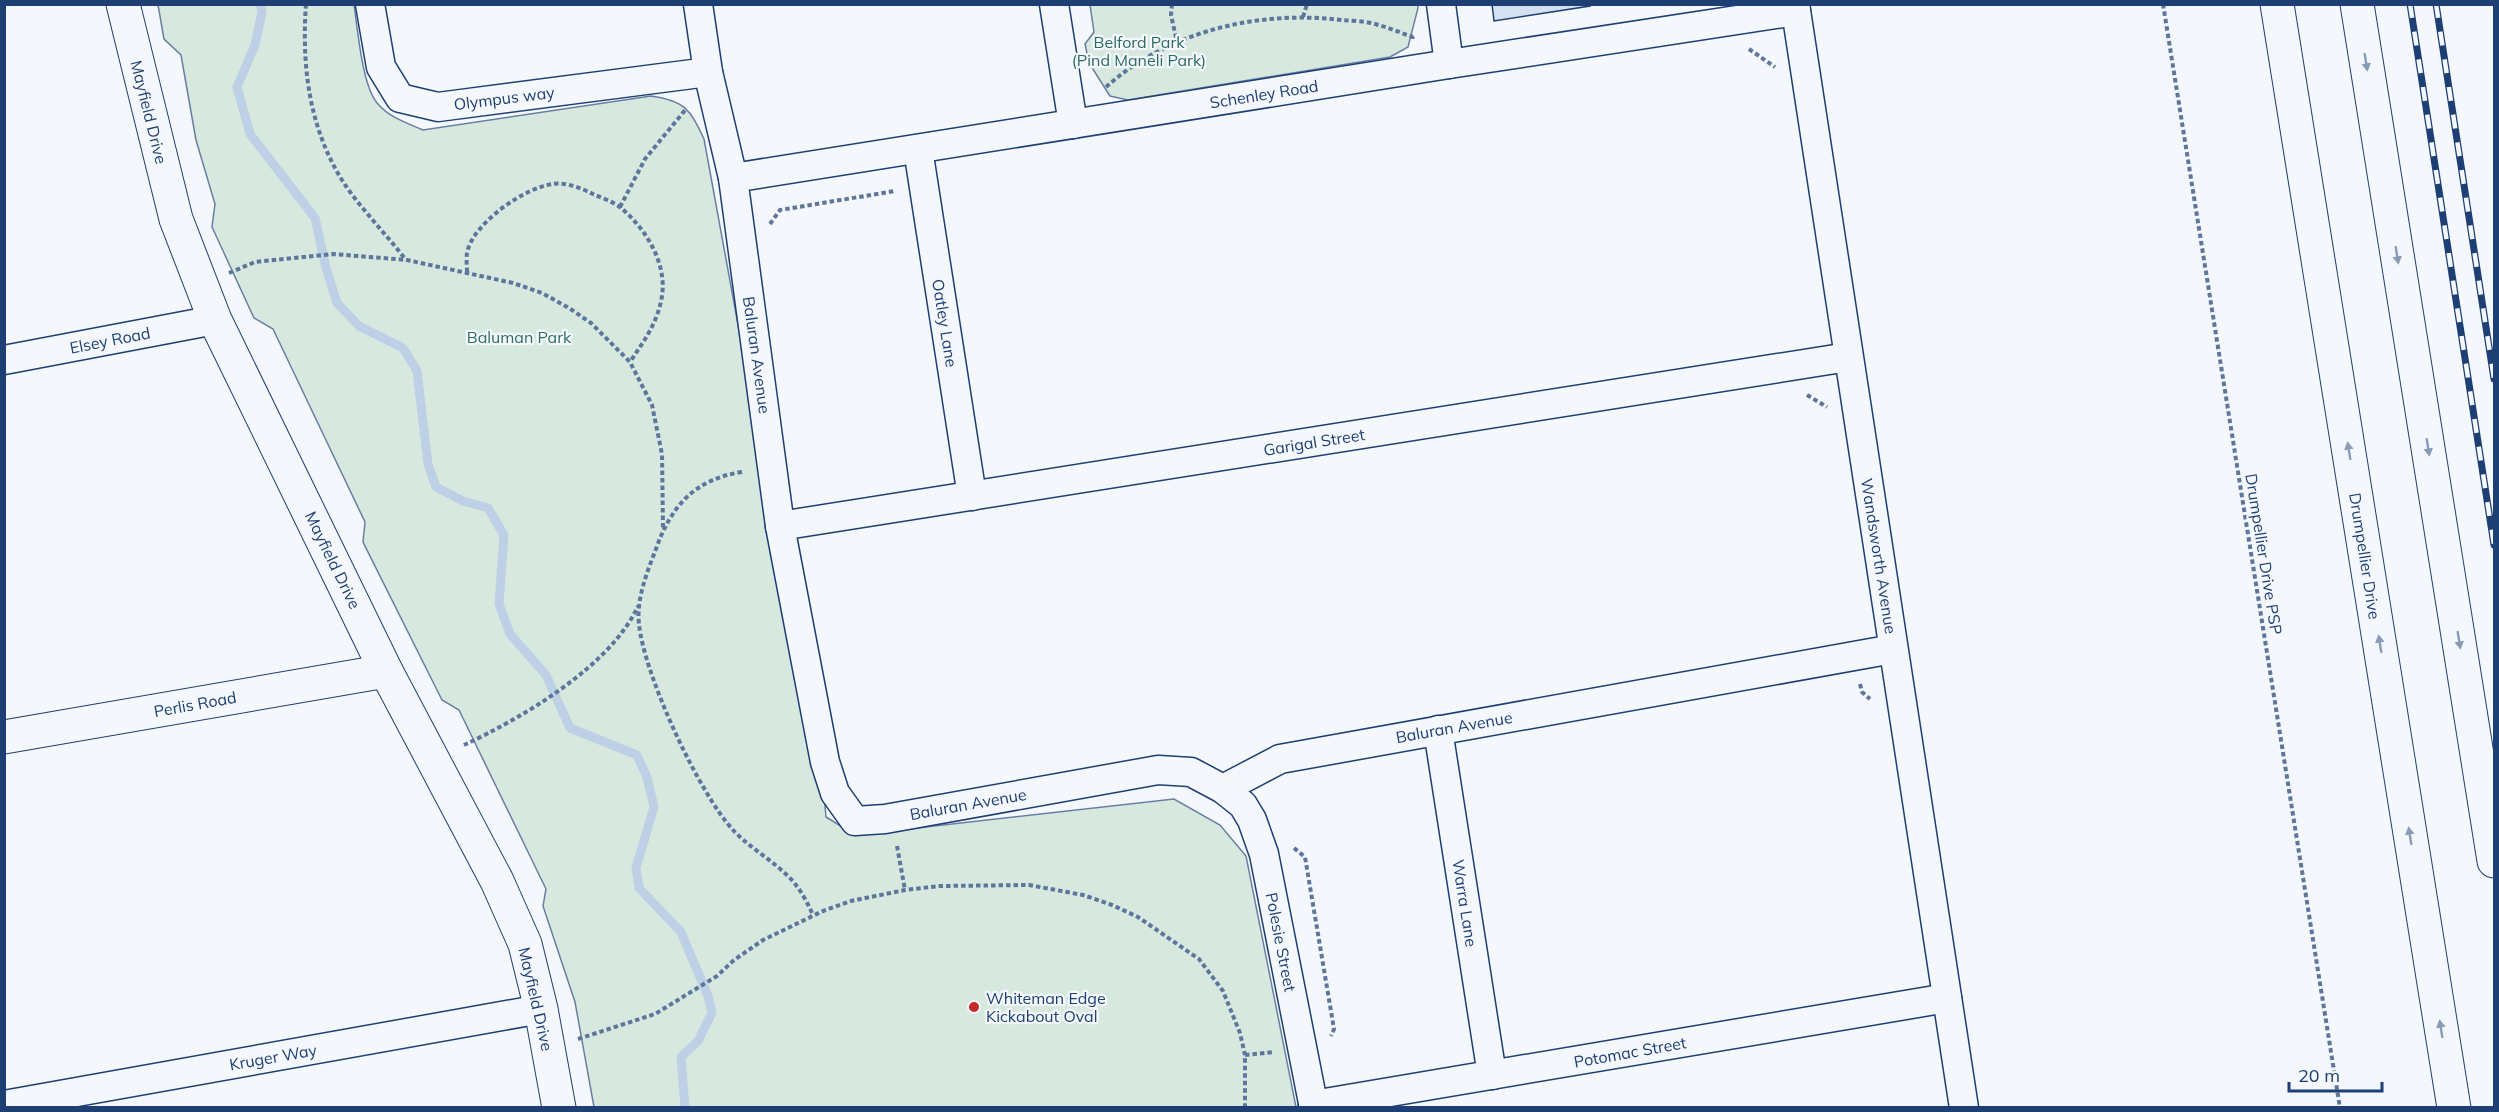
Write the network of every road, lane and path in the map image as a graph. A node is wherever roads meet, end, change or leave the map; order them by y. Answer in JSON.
{"nodes":[{"id":1,"x":123,"y":4,"type":"edge"},
{"id":2,"x":306,"y":4,"type":"edge"},
{"id":3,"x":370,"y":4,"type":"edge"},
{"id":4,"x":698,"y":4,"type":"edge"},
{"id":5,"x":1054,"y":4,"type":"edge"},
{"id":6,"x":1172,"y":4,"type":"edge"},
{"id":7,"x":1307,"y":4,"type":"edge"},
{"id":8,"x":1441,"y":4,"type":"edge"},
{"id":9,"x":2163,"y":4,"type":"edge"},
{"id":10,"x":2277,"y":4,"type":"edge"},
{"id":11,"x":2357,"y":4,"type":"edge"},
{"id":12,"x":1795,"y":8,"type":"edge"},
{"id":13,"x":1303,"y":17,"type":"junction"},
{"id":14,"x":1413,"y":37,"type":"dead end"},
{"id":15,"x":1177,"y":42,"type":"junction"},
{"id":16,"x":1741,"y":44,"type":"dead end"},
{"id":17,"x":1449,"y":64,"type":"junction"},
{"id":18,"x":708,"y":72,"type":"junction"},
{"id":19,"x":1784,"y":74,"type":"dead end"},
{"id":20,"x":1096,"y":83,"type":"dead end"},
{"id":21,"x":686,"y":110,"type":"dead end"},
{"id":22,"x":1073,"y":124,"type":"junction"},
{"id":23,"x":918,"y":149,"type":"junction"},
{"id":24,"x":733,"y":178,"type":"junction"},
{"id":25,"x":926,"y":198,"type":"junction"},
{"id":26,"x":620,"y":207,"type":"junction"},
{"id":27,"x":766,"y":230,"type":"dead end"},
{"id":28,"x":407,"y":260,"type":"junction"},
{"id":29,"x":467,"y":272,"type":"junction"},
{"id":30,"x":223,"y":276,"type":"dead end"},
{"id":31,"x":215,"y":320,"type":"junction"},
{"id":32,"x":1848,"y":357,"type":"junction"},
{"id":33,"x":4,"y":360,"type":"edge"},
{"id":34,"x":630,"y":362,"type":"junction"},
{"id":35,"x":1791,"y":366,"type":"junction"},
{"id":36,"x":1831,"y":410,"type":"dead end"},
{"id":37,"x":749,"y":471,"type":"dead end"},
{"id":38,"x":972,"y":496,"type":"junction"},
{"id":39,"x":780,"y":526,"type":"junction"},
{"id":40,"x":663,"y":528,"type":"junction"},
{"id":41,"x":639,"y":604,"type":"junction"},
{"id":42,"x":1893,"y":649,"type":"junction"},
{"id":43,"x":1857,"y":655,"type":"junction"},
{"id":44,"x":386,"y":671,"type":"junction"},
{"id":45,"x":1849,"y":684,"type":"dead end"},
{"id":46,"x":1860,"y":684,"type":"junction"},
{"id":47,"x":1876,"y":703,"type":"dead end"},
{"id":48,"x":1438,"y":730,"type":"junction"},
{"id":49,"x":4,"y":736,"type":"edge"},
{"id":50,"x":464,"y":745,"type":"dead end"},
{"id":51,"x":1223,"y":789,"type":"junction"},
{"id":52,"x":896,"y":837,"type":"dead end"},
{"id":53,"x":1292,"y":844,"type":"dead end"},
{"id":54,"x":2494,"y":861,"type":"edge"},
{"id":55,"x":905,"y":890,"type":"junction"},
{"id":56,"x":813,"y":915,"type":"junction"},
{"id":57,"x":1947,"y":998,"type":"junction"},
{"id":58,"x":541,"y":1009,"type":"junction"},
{"id":59,"x":572,"y":1041,"type":"dead end"},
{"id":60,"x":1326,"y":1044,"type":"dead end"},
{"id":61,"x":1280,"y":1051,"type":"dead end"},
{"id":62,"x":1245,"y":1055,"type":"junction"},
{"id":63,"x":1492,"y":1075,"type":"junction"},
{"id":64,"x":4,"y":1105,"type":"edge"},
{"id":65,"x":1314,"y":1106,"type":"edge"},
{"id":66,"x":559,"y":1107,"type":"edge"},
{"id":67,"x":1245,"y":1107,"type":"edge"},
{"id":68,"x":1964,"y":1107,"type":"edge"},
{"id":69,"x":2340,"y":1107,"type":"edge"},
{"id":70,"x":2454,"y":1107,"type":"edge"}],
"edges":[{"from":1,"to":31,"type":"main road","name":"Mayfield Drive"},
{"from":2,"to":28,"type":"path"},
{"from":3,"to":18,"type":"street","name":"Olympus way"},
{"from":4,"to":18,"type":"street","name":"Baluran Avenue"},
{"from":5,"to":22,"type":"street"},
{"from":6,"to":15,"type":"path"},
{"from":7,"to":13,"type":"path"},
{"from":8,"to":17,"type":"street"},
{"from":9,"to":69,"type":"path","name":"Drumpellier Drive PSP"},
{"from":70,"to":10,"type":"main road","name":"Drumpellier Drive","one_way":true},
{"from":11,"to":54,"type":"main road","one_way":true},
{"from":12,"to":17,"type":"street","name":"Schenley Road"},
{"from":12,"to":32,"type":"street","name":"Wandsworth Avenue"},
{"from":13,"to":14,"type":"path"},
{"from":13,"to":15,"type":"path"},
{"from":15,"to":20,"type":"path"},
{"from":16,"to":19,"type":"path"},
{"from":17,"to":22,"type":"street","name":"Schenley Road"},
{"from":18,"to":24,"type":"street","name":"Baluran Avenue"},
{"from":21,"to":26,"type":"path"},
{"from":22,"to":23,"type":"street","name":"Schenley Road"},
{"from":23,"to":24,"type":"street","name":"Schenley Road"},
{"from":23,"to":25,"type":"street","name":"Oatley Lane"},
{"from":24,"to":39,"type":"street","name":"Baluran Avenue"},
{"from":25,"to":27,"type":"path"},
{"from":25,"to":38,"type":"street","name":"Oatley Lane"},
{"from":26,"to":29,"type":"path"},
{"from":26,"to":34,"type":"path"},
{"from":28,"to":29,"type":"path"},
{"from":28,"to":30,"type":"path"},
{"from":29,"to":34,"type":"path"},
{"from":31,"to":33,"type":"street","name":"Elsey Road"},
{"from":31,"to":44,"type":"main road","name":"Mayfield Drive"},
{"from":32,"to":35,"type":"street","name":"Garigal Street"},
{"from":32,"to":42,"type":"street","name":"Wandsworth Avenue"},
{"from":34,"to":40,"type":"path"},
{"from":35,"to":36,"type":"path"},
{"from":35,"to":38,"type":"street","name":"Garigal Street"},
{"from":37,"to":40,"type":"path"},
{"from":38,"to":39,"type":"street","name":"Garigal Street"},
{"from":39,"to":51,"type":"street","name":"Baluran Avenue"},
{"from":40,"to":41,"type":"path"},
{"from":41,"to":50,"type":"path"},
{"from":41,"to":56,"type":"path"},
{"from":42,"to":43,"type":"street","name":"Baluran Avenue"},
{"from":42,"to":57,"type":"street","name":"Wandsworth Avenue"},
{"from":43,"to":46,"type":"path"},
{"from":43,"to":48,"type":"street","name":"Baluran Avenue"},
{"from":44,"to":49,"type":"main road","name":"Perlis Road"},
{"from":44,"to":58,"type":"main road","name":"Mayfield Drive"},
{"from":45,"to":46,"type":"path"},
{"from":46,"to":47,"type":"path"},
{"from":48,"to":51,"type":"street","name":"Baluran Avenue"},
{"from":48,"to":63,"type":"street","name":"Warra Lane"},
{"from":51,"to":65,"type":"street","name":"Polesie Street"},
{"from":52,"to":55,"type":"path"},
{"from":53,"to":60,"type":"path"},
{"from":55,"to":56,"type":"path"},
{"from":55,"to":62,"type":"path"},
{"from":56,"to":59,"type":"path"},
{"from":57,"to":63,"type":"street","name":"Potomac Street"},
{"from":57,"to":68,"type":"street","name":"Wandsworth Avenue"},
{"from":58,"to":64,"type":"street","name":"Kruger Way"},
{"from":58,"to":66,"type":"main road","name":"Mayfield Drive"},
{"from":61,"to":62,"type":"path"},
{"from":62,"to":67,"type":"path"},
{"from":63,"to":65,"type":"street","name":"Potomac Street"}]}
